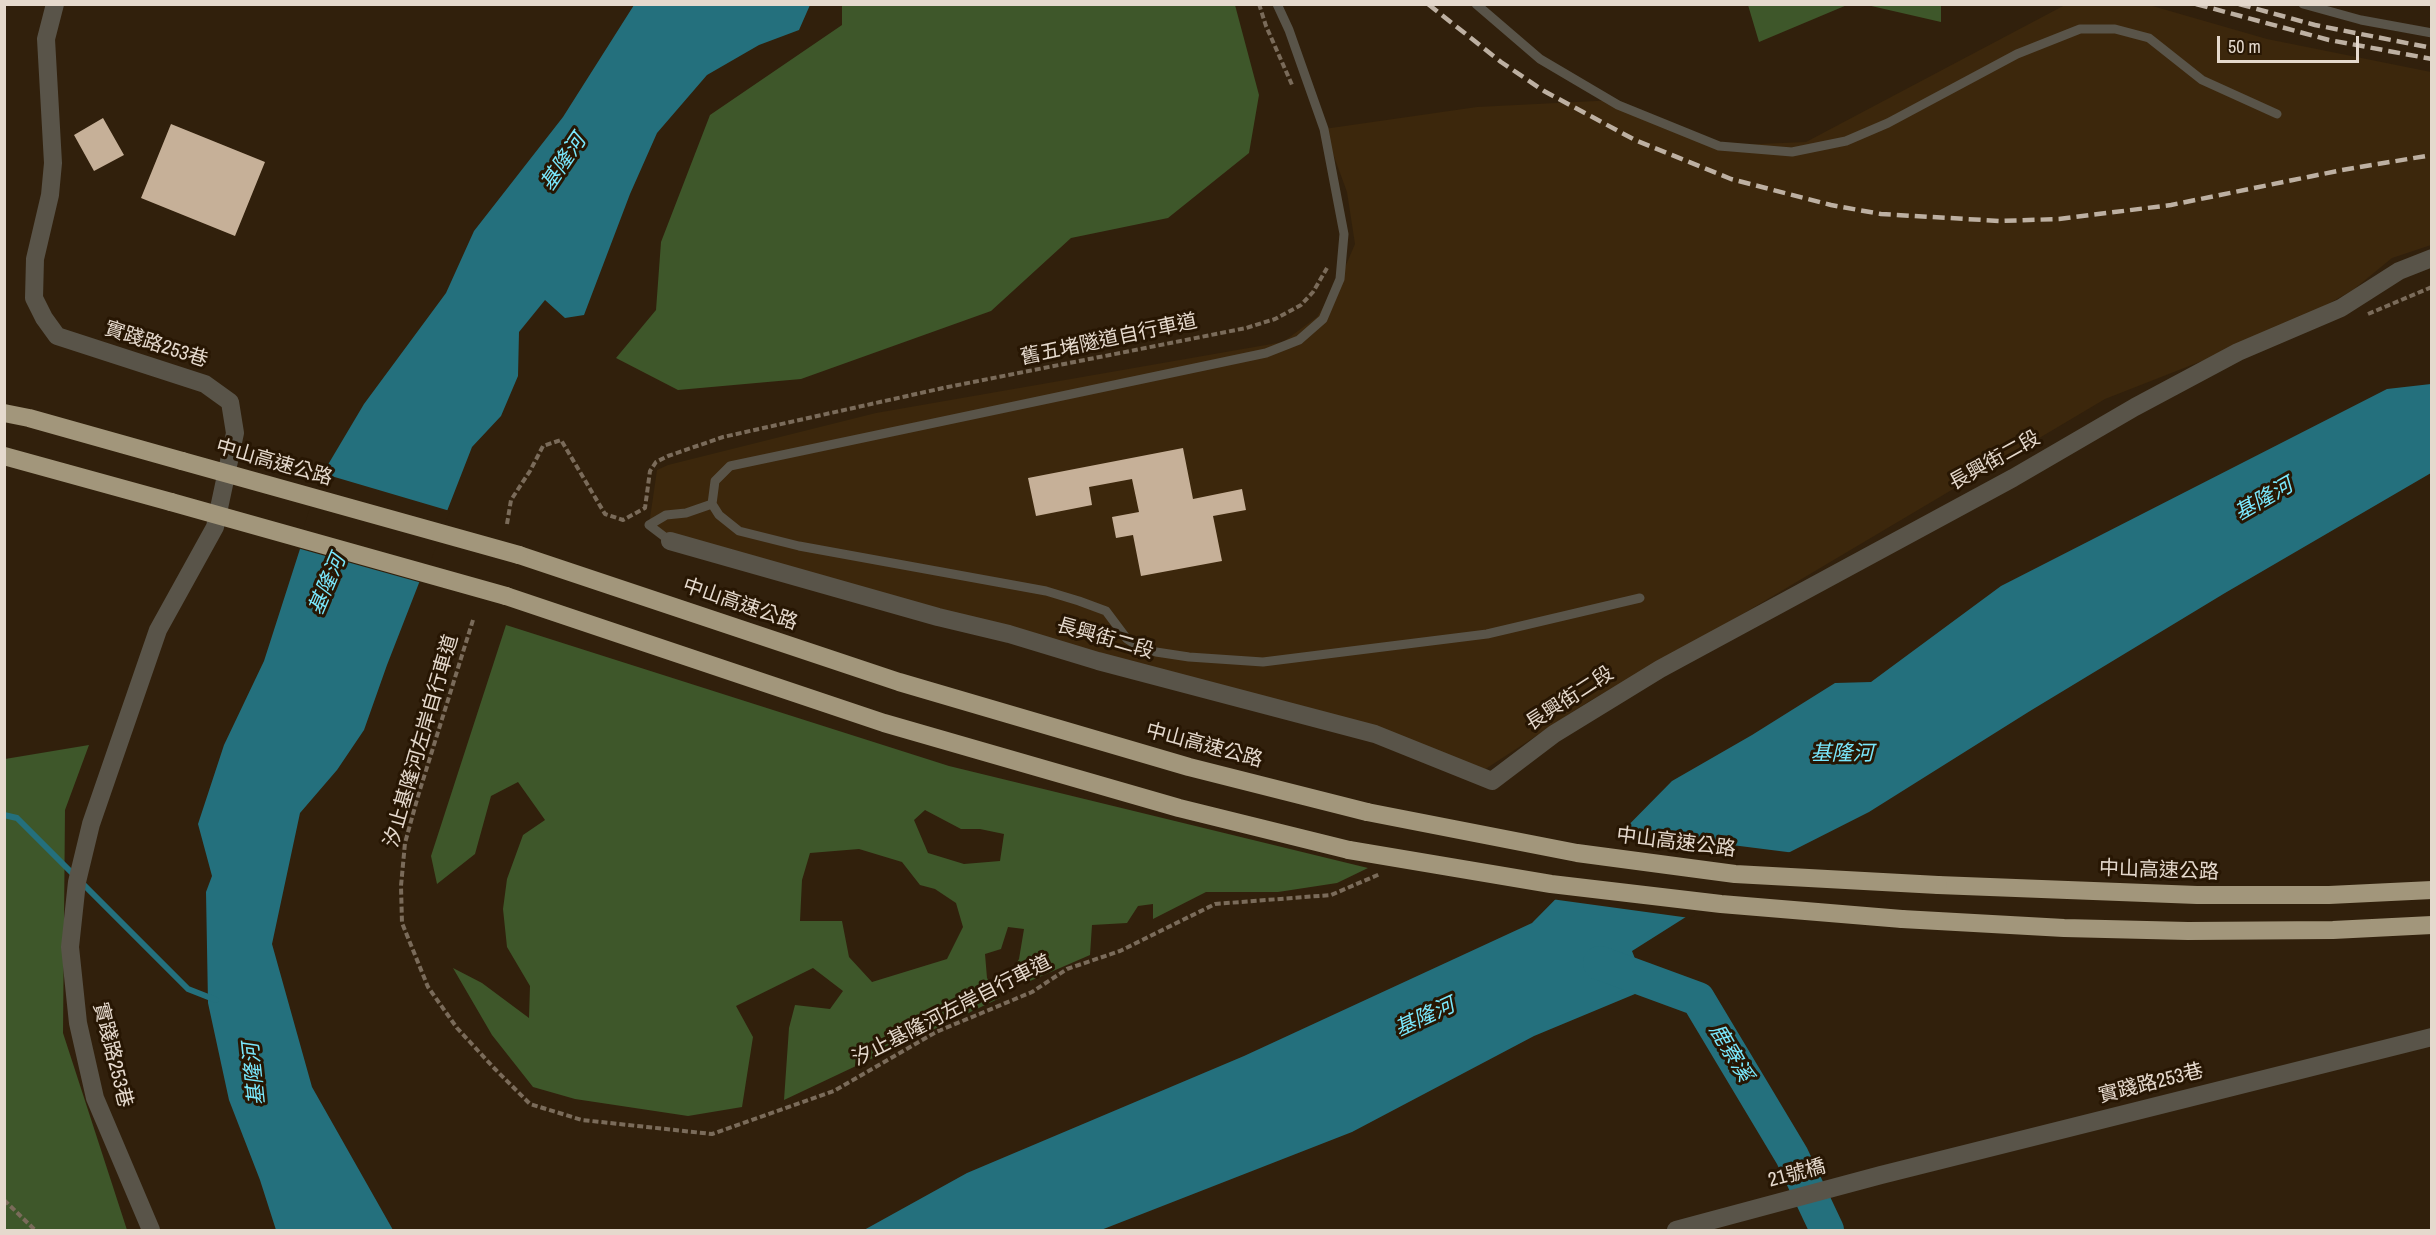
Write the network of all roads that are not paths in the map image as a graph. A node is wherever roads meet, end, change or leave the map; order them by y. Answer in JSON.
{"nodes":[{"id":1,"x":55,"y":4,"type":"edge"},
{"id":2,"x":1277,"y":4,"type":"edge"},
{"id":3,"x":1476,"y":4,"type":"edge"},
{"id":4,"x":2303,"y":4,"type":"edge"},
{"id":5,"x":2432,"y":33,"type":"edge"},
{"id":6,"x":2277,"y":114,"type":"dead end"},
{"id":7,"x":2432,"y":258,"type":"edge"},
{"id":8,"x":4,"y":412,"type":"edge"},
{"id":9,"x":4,"y":456,"type":"edge"},
{"id":10,"x":712,"y":504,"type":"junction"},
{"id":11,"x":670,"y":541,"type":"joint"},
{"id":12,"x":1640,"y":598,"type":"dead end"},
{"id":13,"x":2432,"y":890,"type":"edge"},
{"id":14,"x":2432,"y":925,"type":"edge"},
{"id":15,"x":2432,"y":1037,"type":"edge"},
{"id":16,"x":1881,"y":1175,"type":"joint"},
{"id":17,"x":151,"y":1230,"type":"edge"},
{"id":18,"x":1677,"y":1230,"type":"edge"}],
"edges":[{"from":1,"to":17,"type":"street","name":"實踐路253巷"},
{"from":2,"to":10,"type":"lane"},
{"from":3,"to":6,"type":"lane"},
{"from":4,"to":5,"type":"lane"},
{"from":7,"to":11,"type":"street","name":"長興街二段"},
{"from":8,"to":13,"type":"highway","name":"中山高速公路","bridge":true},
{"from":9,"to":14,"type":"highway","bridge":true},
{"from":10,"to":11,"type":"lane"},
{"from":10,"to":12,"type":"lane"},
{"from":15,"to":16,"type":"street","name":"實踐路253巷"},
{"from":16,"to":18,"type":"street","name":"21號橋"}]}
